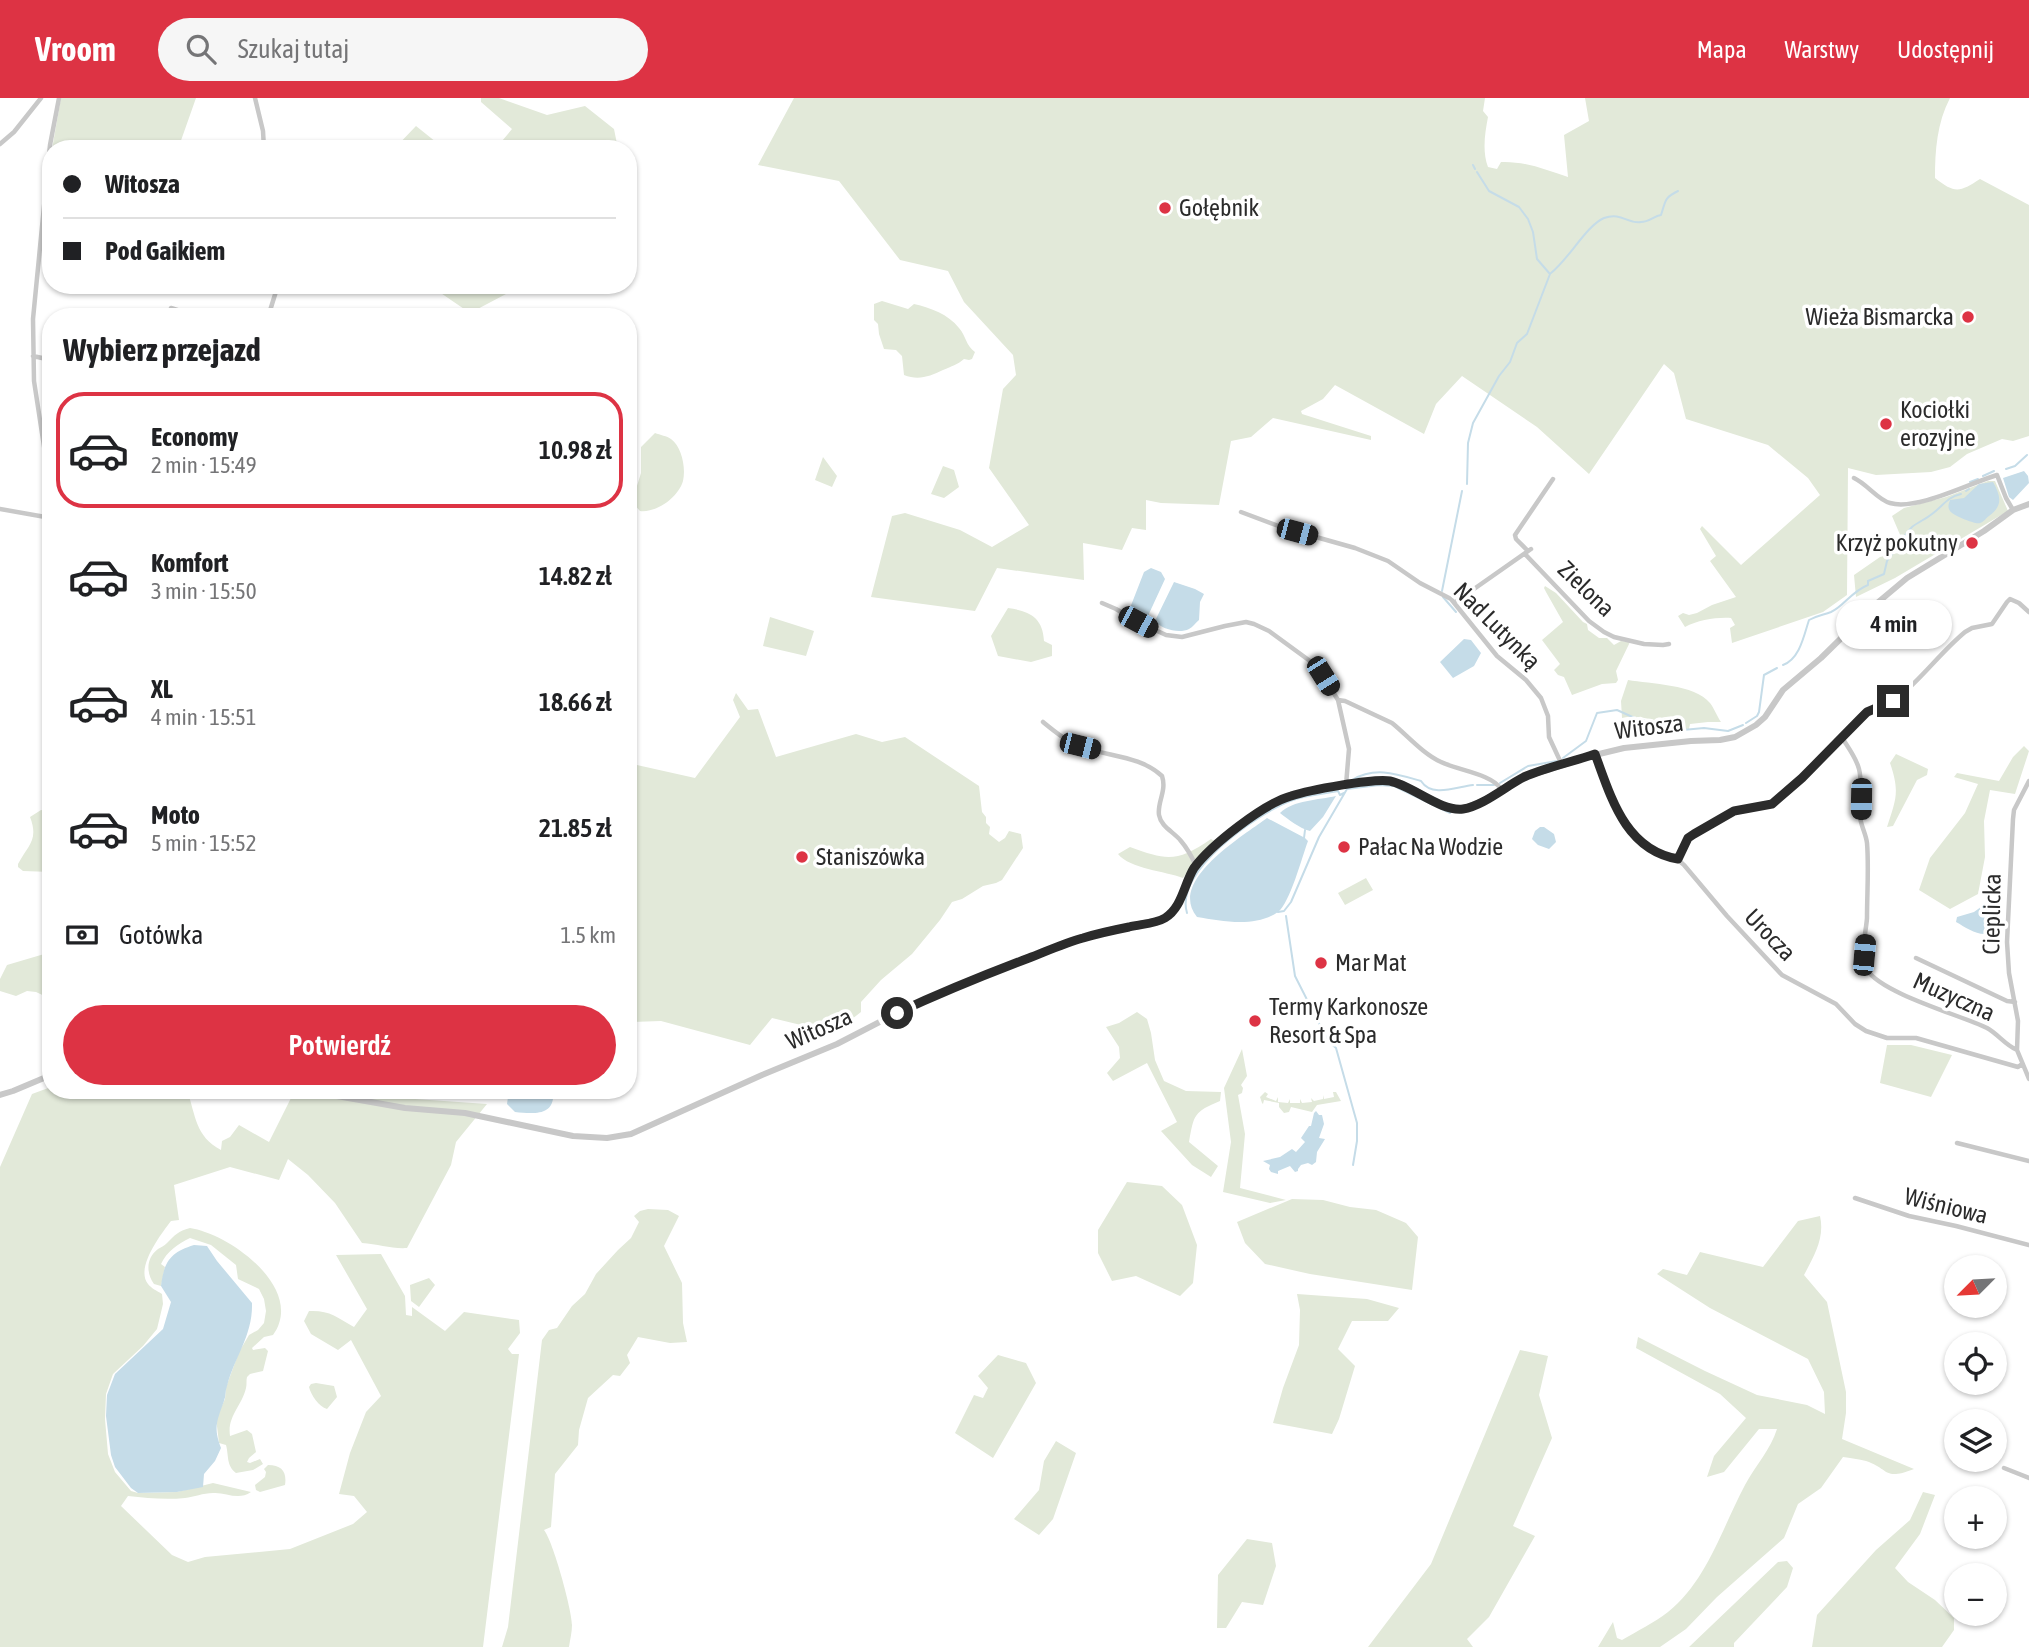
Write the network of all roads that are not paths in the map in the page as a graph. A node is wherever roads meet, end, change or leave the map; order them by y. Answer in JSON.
{"nodes":[{"id":1,"x":41,"y":98,"type":"edge"},
{"id":2,"x":59,"y":98,"type":"edge"},
{"id":3,"x":256,"y":98,"type":"edge"},
{"id":4,"x":51,"y":140,"type":"edge"},
{"id":5,"x":264,"y":140,"type":"edge"},
{"id":6,"x":0,"y":144,"type":"edge"},
{"id":7,"x":42,"y":221,"type":"edge"},
{"id":8,"x":33,"y":356,"type":"junction"},
{"id":9,"x":42,"y":358,"type":"edge"},
{"id":10,"x":42,"y":433,"type":"edge"},
{"id":11,"x":1854,"y":478,"type":"dead end"},
{"id":12,"x":1553,"y":479,"type":"dead end"},
{"id":13,"x":2029,"y":504,"type":"edge"},
{"id":14,"x":0,"y":509,"type":"edge"},
{"id":15,"x":2013,"y":510,"type":"junction"},
{"id":16,"x":1241,"y":512,"type":"dead end"},
{"id":17,"x":42,"y":516,"type":"edge"},
{"id":18,"x":1528,"y":552,"type":"junction"},
{"id":19,"x":1102,"y":603,"type":"dead end"},
{"id":20,"x":1454,"y":603,"type":"junction"},
{"id":21,"x":2029,"y":612,"type":"edge"},
{"id":22,"x":1669,"y":644,"type":"dead end"},
{"id":23,"x":1338,"y":700,"type":"junction"},
{"id":24,"x":1042,"y":722,"type":"dead end"},
{"id":25,"x":1841,"y":736,"type":"junction"},
{"id":26,"x":1595,"y":754,"type":"junction"},
{"id":27,"x":1562,"y":765,"type":"junction"},
{"id":28,"x":2029,"y":781,"type":"edge"},
{"id":29,"x":1346,"y":785,"type":"junction"},
{"id":30,"x":1501,"y":789,"type":"junction"},
{"id":31,"x":1678,"y":859,"type":"junction"},
{"id":32,"x":1196,"y":866,"type":"junction"},
{"id":33,"x":1916,"y":958,"type":"dead end"},
{"id":34,"x":2015,"y":1002,"type":"junction"},
{"id":35,"x":2017,"y":1050,"type":"junction"},
{"id":36,"x":2022,"y":1065,"type":"junction"},
{"id":37,"x":42,"y":1079,"type":"edge"},
{"id":38,"x":2029,"y":1079,"type":"edge"},
{"id":39,"x":0,"y":1095,"type":"edge"},
{"id":40,"x":354,"y":1099,"type":"edge"},
{"id":41,"x":1957,"y":1143,"type":"dead end"},
{"id":42,"x":2029,"y":1161,"type":"edge"},
{"id":43,"x":1855,"y":1198,"type":"dead end"},
{"id":44,"x":2029,"y":1245,"type":"edge"},
{"id":45,"x":2007,"y":1469,"type":"edge"},
{"id":46,"x":2029,"y":1478,"type":"edge"}],
"edges":[{"from":1,"to":6,"type":"street"},
{"from":2,"to":4,"type":"street"},
{"from":3,"to":5,"type":"street"},
{"from":7,"to":8,"type":"street"},
{"from":8,"to":9,"type":"street"},
{"from":8,"to":10,"type":"street"},
{"from":11,"to":15,"type":"street"},
{"from":12,"to":18,"type":"street","name":"Zielona"},
{"from":13,"to":15,"type":"street","name":"Witosza"},
{"from":14,"to":17,"type":"street"},
{"from":15,"to":26,"type":"street","name":"Witosza"},
{"from":16,"to":20,"type":"street","name":"Nad Lutynką"},
{"from":18,"to":20,"type":"street"},
{"from":18,"to":22,"type":"street","name":"Zielona"},
{"from":19,"to":23,"type":"street"},
{"from":20,"to":27,"type":"street","name":"Nad Lutynką"},
{"from":21,"to":25,"type":"street"},
{"from":23,"to":29,"type":"street"},
{"from":23,"to":30,"type":"street"},
{"from":24,"to":32,"type":"street"},
{"from":25,"to":31,"type":"street"},
{"from":25,"to":35,"type":"street","name":"Muzyczna"},
{"from":26,"to":27,"type":"street","name":"Witosza"},
{"from":26,"to":31,"type":"street","name":"Urocza"},
{"from":27,"to":30,"type":"street","name":"Witosza"},
{"from":28,"to":34,"type":"street","name":"Cieplicka"},
{"from":29,"to":30,"type":"street","name":"Witosza"},
{"from":29,"to":32,"type":"street","name":"Witosza"},
{"from":31,"to":36,"type":"street","name":"Urocza"},
{"from":32,"to":40,"type":"street","name":"Witosza"},
{"from":33,"to":34,"type":"street"},
{"from":34,"to":35,"type":"street","name":"Cieplicka"},
{"from":35,"to":36,"type":"street","name":"Cieplicka"},
{"from":36,"to":38,"type":"street","name":"Cieplicka"},
{"from":37,"to":39,"type":"street"},
{"from":41,"to":42,"type":"street"},
{"from":43,"to":44,"type":"street","name":"Wiśniowa"},
{"from":45,"to":46,"type":"street"}]}
